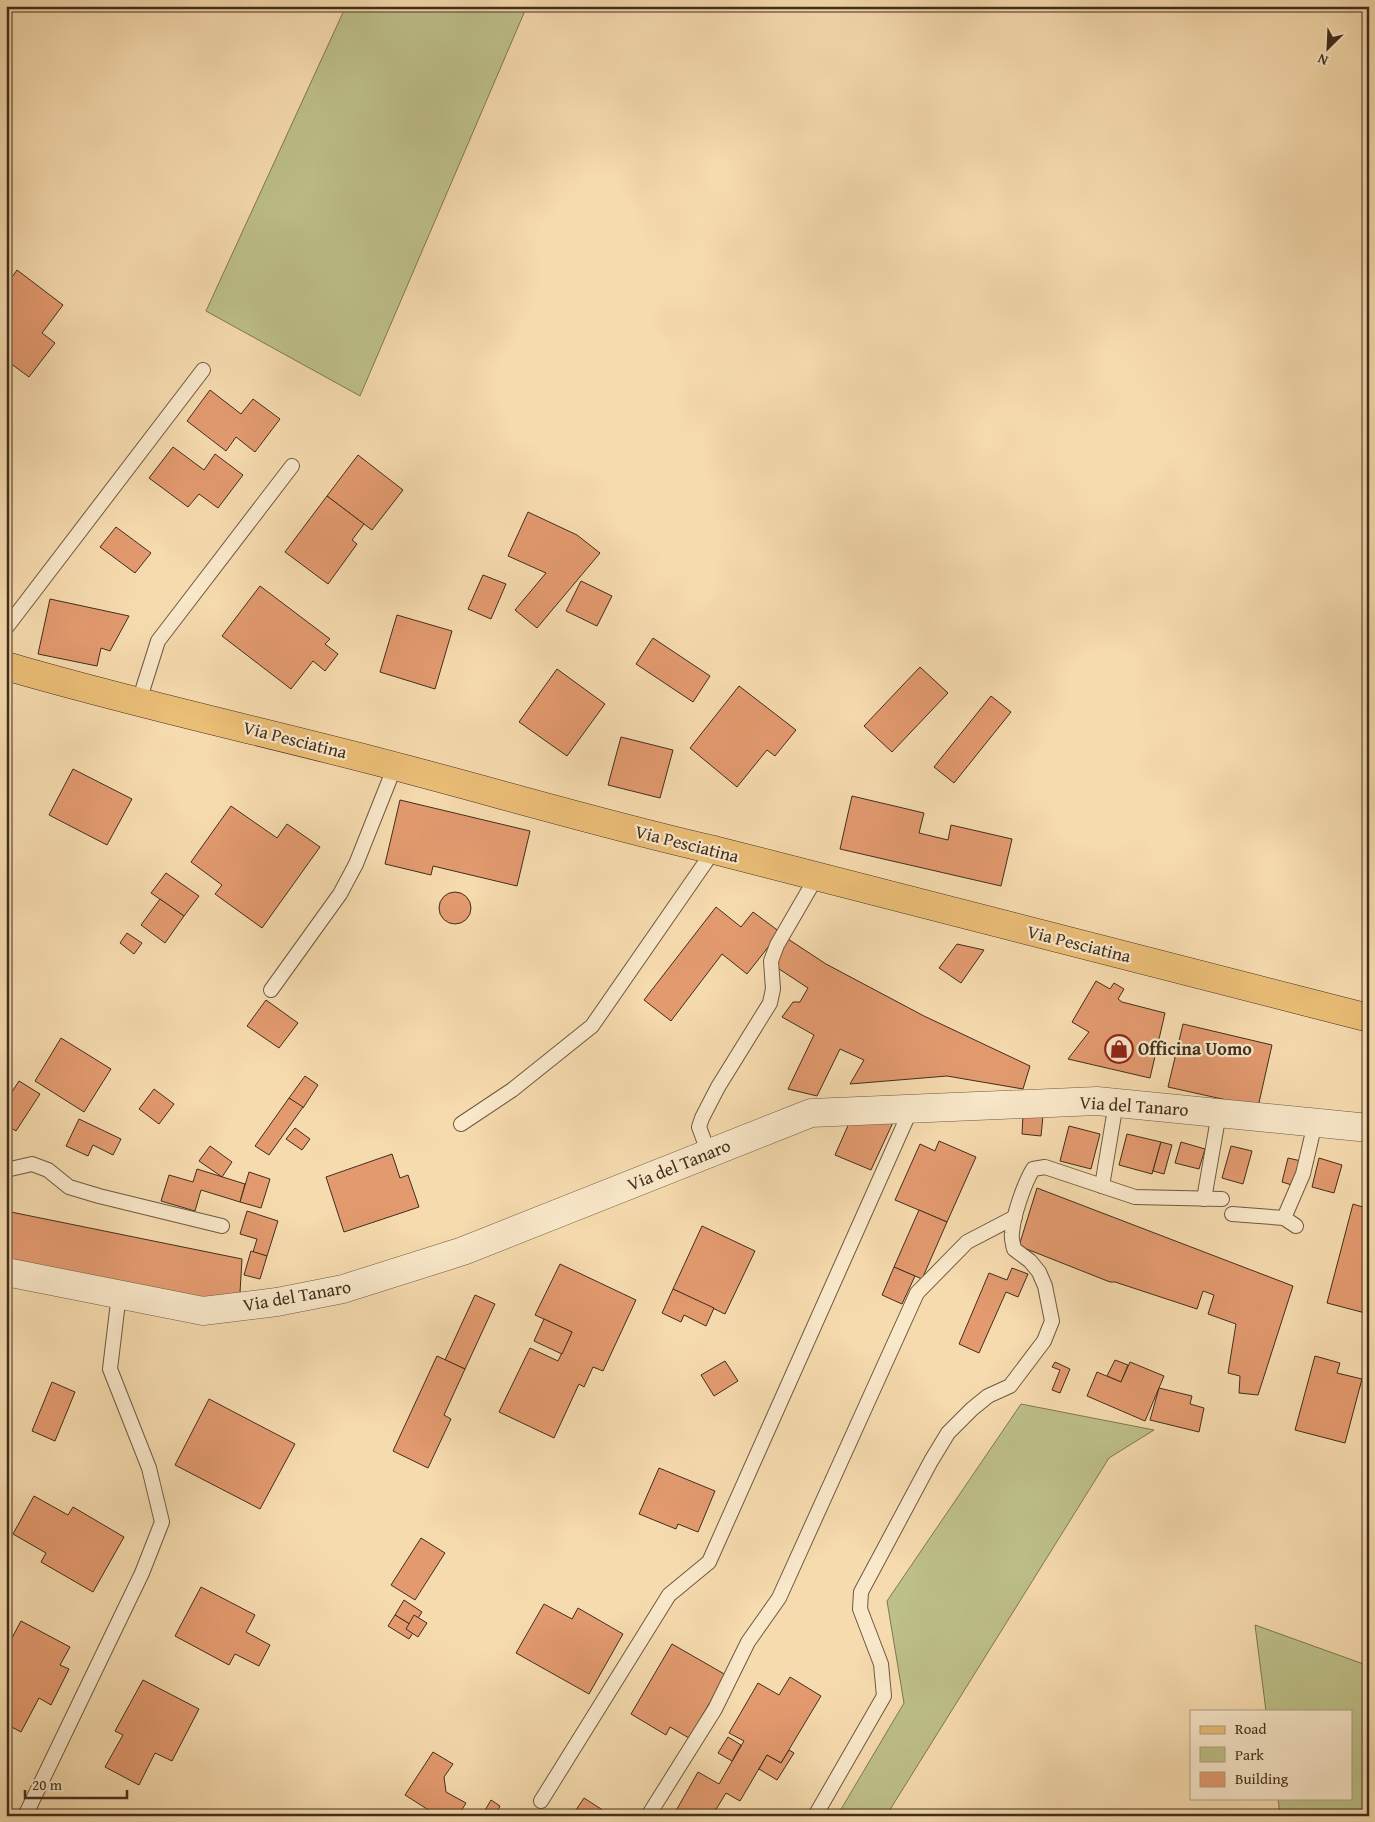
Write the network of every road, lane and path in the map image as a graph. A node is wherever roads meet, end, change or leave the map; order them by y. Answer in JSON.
{"nodes":[{"id":1,"x":203,"y":370,"type":"dead end"},
{"id":2,"x":292,"y":466,"type":"dead end"},
{"id":3,"x":6,"y":628,"type":"edge"},
{"id":4,"x":6,"y":666,"type":"edge"},
{"id":5,"x":139,"y":701,"type":"junction"},
{"id":6,"x":395,"y":766,"type":"junction"},
{"id":7,"x":714,"y":850,"type":"junction"},
{"id":8,"x":817,"y":876,"type":"junction"},
{"id":9,"x":271,"y":990,"type":"dead end"},
{"id":10,"x":1369,"y":1018,"type":"edge"},
{"id":11,"x":1116,"y":1103,"type":"junction"},
{"id":12,"x":911,"y":1109,"type":"junction"},
{"id":13,"x":1219,"y":1113,"type":"junction"},
{"id":14,"x":1364,"y":1121,"type":"edge"},
{"id":15,"x":1315,"y":1123,"type":"junction"},
{"id":16,"x":461,"y":1124,"type":"dead end"},
{"id":17,"x":709,"y":1154,"type":"junction"},
{"id":18,"x":6,"y":1170,"type":"edge"},
{"id":19,"x":1102,"y":1186,"type":"junction"},
{"id":20,"x":1204,"y":1199,"type":"junction"},
{"id":21,"x":1222,"y":1199,"type":"dead end"},
{"id":22,"x":1232,"y":1214,"type":"dead end"},
{"id":23,"x":1015,"y":1217,"type":"junction"},
{"id":24,"x":222,"y":1226,"type":"dead end"},
{"id":25,"x":6,"y":1272,"type":"edge"},
{"id":26,"x":119,"y":1294,"type":"junction"},
{"id":27,"x":541,"y":1801,"type":"dead end"},
{"id":28,"x":25,"y":1816,"type":"edge"},
{"id":29,"x":648,"y":1816,"type":"edge"},
{"id":30,"x":816,"y":1816,"type":"edge"}],
"edges":[{"from":1,"to":3,"type":"lane"},
{"from":2,"to":5,"type":"lane"},
{"from":4,"to":5,"type":"main road","name":"Via Pesciatina"},
{"from":5,"to":6,"type":"main road","name":"Via Pesciatina"},
{"from":6,"to":7,"type":"main road","name":"Via Pesciatina"},
{"from":6,"to":9,"type":"lane"},
{"from":7,"to":8,"type":"main road","name":"Via Pesciatina"},
{"from":7,"to":16,"type":"lane"},
{"from":8,"to":10,"type":"main road","name":"Via Pesciatina"},
{"from":8,"to":17,"type":"lane"},
{"from":11,"to":12,"type":"street","name":"Via del Tanaro"},
{"from":11,"to":13,"type":"street","name":"Via del Tanaro"},
{"from":11,"to":19,"type":"lane"},
{"from":12,"to":17,"type":"street","name":"Via del Tanaro"},
{"from":12,"to":27,"type":"lane"},
{"from":13,"to":15,"type":"street","name":"Via del Tanaro"},
{"from":13,"to":20,"type":"lane"},
{"from":14,"to":15,"type":"street","name":"Via del Tanaro"},
{"from":15,"to":22,"type":"lane"},
{"from":17,"to":26,"type":"street","name":"Via del Tanaro"},
{"from":18,"to":24,"type":"lane"},
{"from":19,"to":20,"type":"lane"},
{"from":19,"to":23,"type":"lane"},
{"from":20,"to":21,"type":"lane"},
{"from":23,"to":29,"type":"lane"},
{"from":23,"to":30,"type":"lane"},
{"from":25,"to":26,"type":"street","name":"Via del Tanaro"},
{"from":26,"to":28,"type":"lane"}]}
